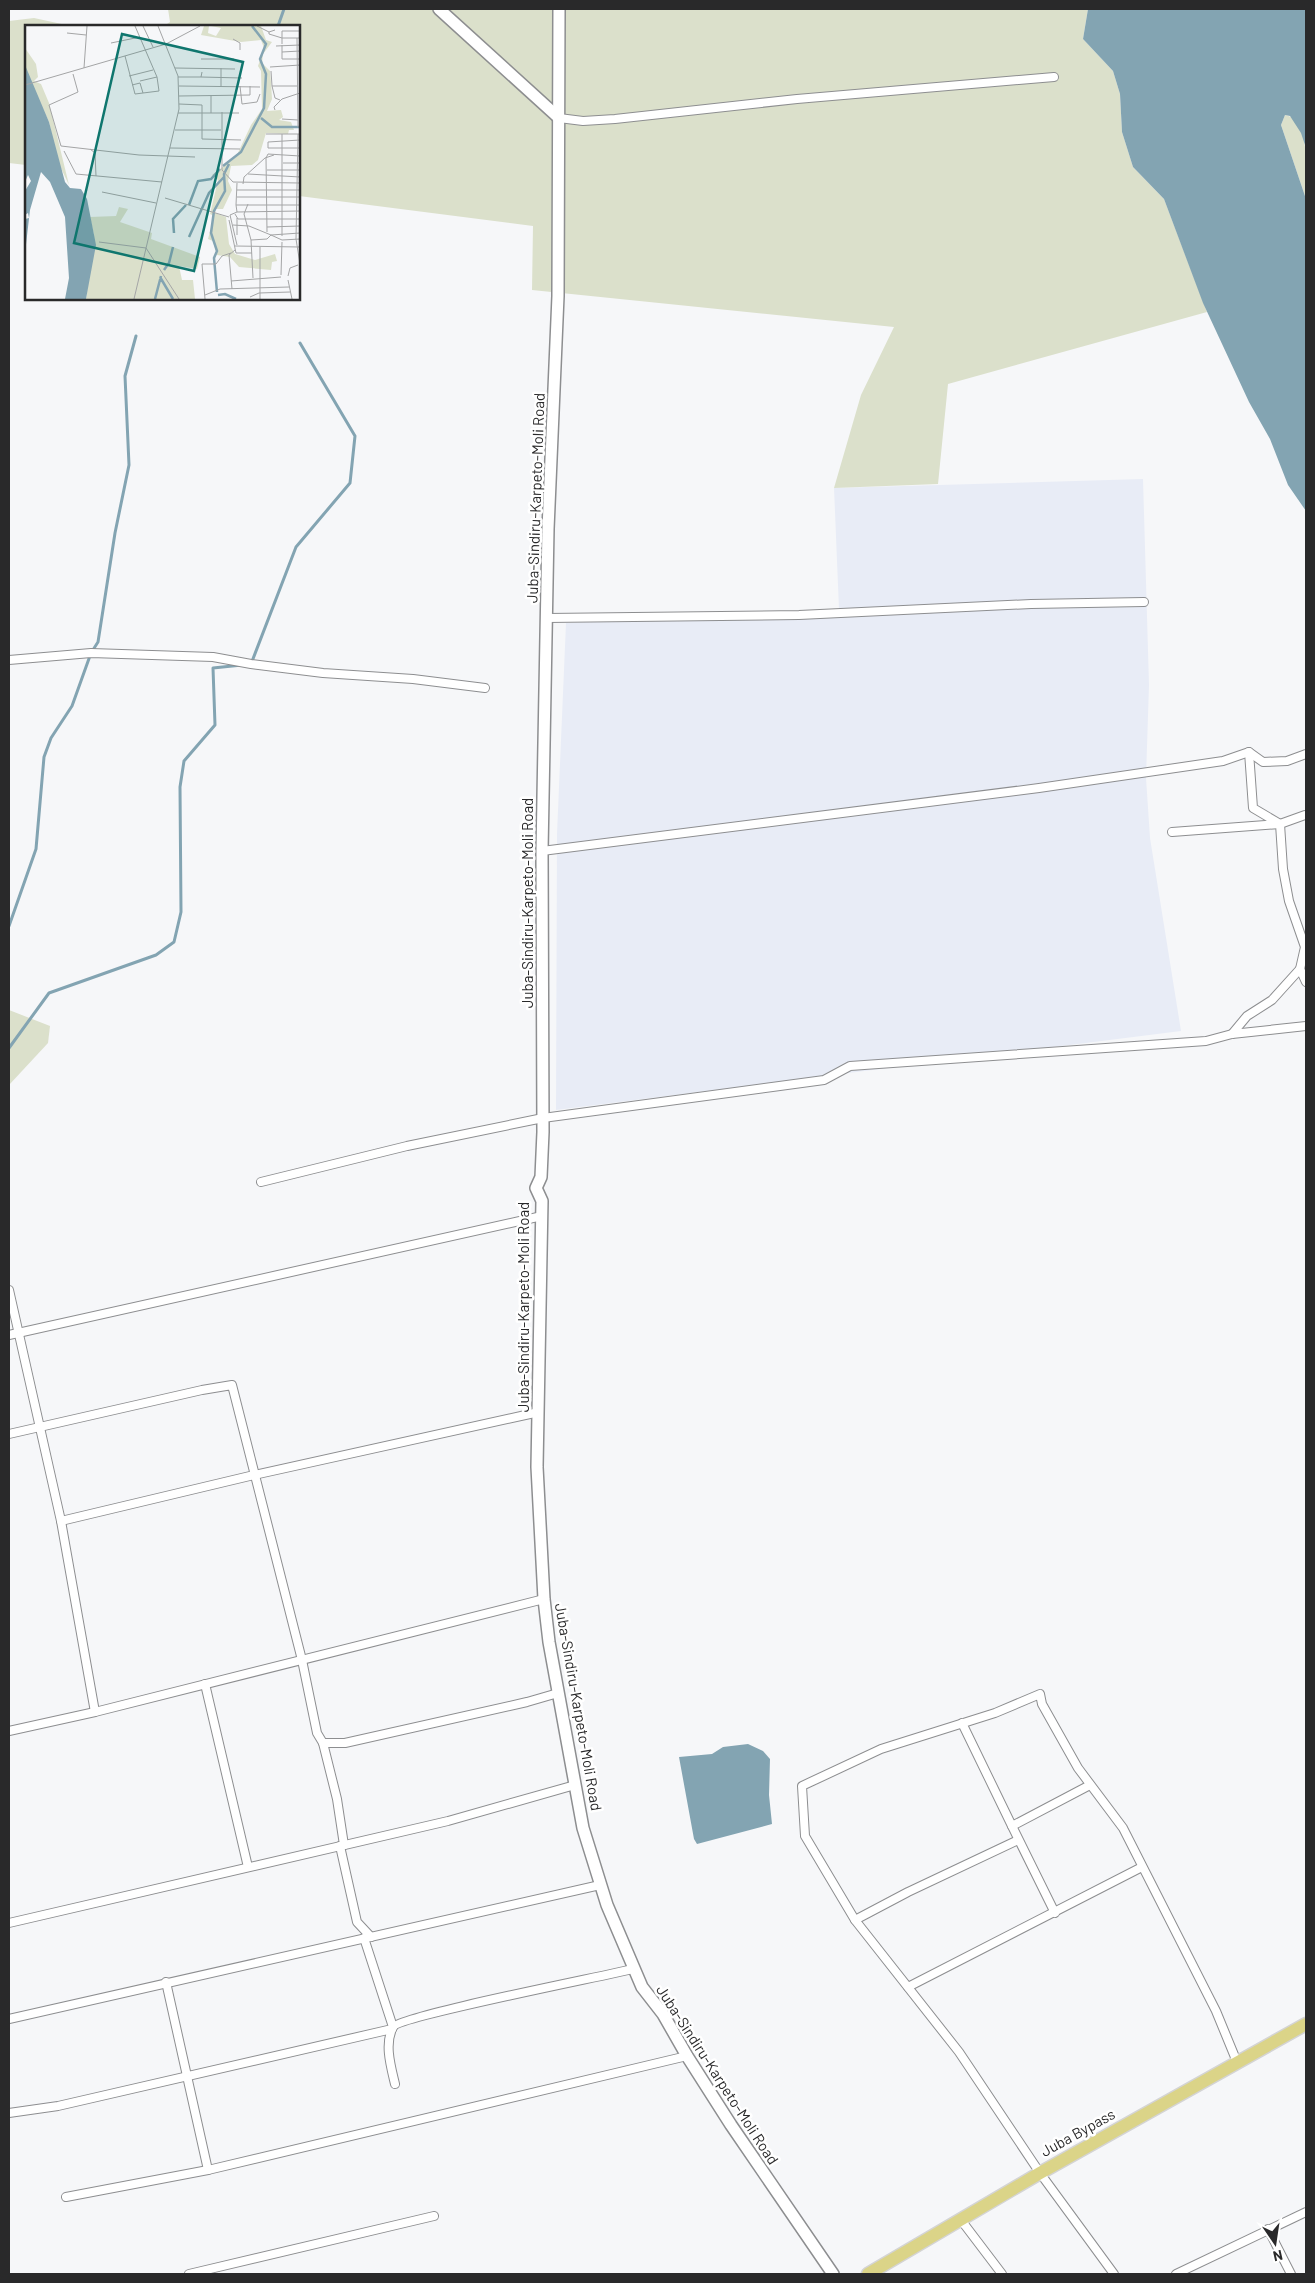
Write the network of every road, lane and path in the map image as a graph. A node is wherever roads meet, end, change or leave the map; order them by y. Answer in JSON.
{"nodes":[{"id":1,"x":439,"y":9,"type":"edge"},
{"id":2,"x":559,"y":9,"type":"edge"},
{"id":3,"x":1054,"y":77,"type":"dead end"},
{"id":4,"x":559,"y":118,"type":"junction"},
{"id":5,"x":1144,"y":602,"type":"dead end"},
{"id":6,"x":547,"y":618,"type":"junction"},
{"id":7,"x":9,"y":660,"type":"edge"},
{"id":8,"x":485,"y":688,"type":"dead end"},
{"id":9,"x":1249,"y":752,"type":"junction"},
{"id":10,"x":1306,"y":754,"type":"edge"},
{"id":11,"x":1305,"y":815,"type":"dead end"},
{"id":12,"x":1280,"y":824,"type":"junction"},
{"id":13,"x":1172,"y":832,"type":"dead end"},
{"id":14,"x":542,"y":851,"type":"junction"},
{"id":15,"x":1300,"y":969,"type":"junction"},
{"id":16,"x":1306,"y":982,"type":"edge"},
{"id":17,"x":1306,"y":1026,"type":"edge"},
{"id":18,"x":1232,"y":1034,"type":"junction"},
{"id":19,"x":543,"y":1118,"type":"junction"},
{"id":20,"x":261,"y":1182,"type":"dead end"},
{"id":21,"x":542,"y":1216,"type":"junction"},
{"id":22,"x":9,"y":1290,"type":"edge"},
{"id":23,"x":20,"y":1332,"type":"junction"},
{"id":24,"x":9,"y":1335,"type":"edge"},
{"id":25,"x":539,"y":1412,"type":"junction"},
{"id":26,"x":40,"y":1426,"type":"junction"},
{"id":27,"x":9,"y":1434,"type":"edge"},
{"id":28,"x":254,"y":1476,"type":"junction"},
{"id":29,"x":60,"y":1522,"type":"junction"},
{"id":30,"x":544,"y":1599,"type":"junction"},
{"id":31,"x":302,"y":1660,"type":"junction"},
{"id":32,"x":204,"y":1684,"type":"junction"},
{"id":33,"x":558,"y":1693,"type":"junction"},
{"id":34,"x":95,"y":1712,"type":"junction"},
{"id":35,"x":962,"y":1723,"type":"junction"},
{"id":36,"x":9,"y":1731,"type":"edge"},
{"id":37,"x":324,"y":1743,"type":"junction"},
{"id":38,"x":575,"y":1785,"type":"junction"},
{"id":39,"x":1090,"y":1785,"type":"junction"},
{"id":40,"x":1012,"y":1826,"type":"junction"},
{"id":41,"x":1018,"y":1840,"type":"junction"},
{"id":42,"x":342,"y":1846,"type":"junction"},
{"id":43,"x":1142,"y":1867,"type":"junction"},
{"id":44,"x":248,"y":1868,"type":"junction"},
{"id":45,"x":600,"y":1885,"type":"junction"},
{"id":46,"x":1055,"y":1913,"type":"junction"},
{"id":47,"x":855,"y":1920,"type":"junction"},
{"id":48,"x":9,"y":1923,"type":"edge"},
{"id":49,"x":367,"y":1938,"type":"junction"},
{"id":50,"x":633,"y":1969,"type":"junction"},
{"id":51,"x":166,"y":1982,"type":"junction"},
{"id":52,"x":908,"y":1987,"type":"junction"},
{"id":53,"x":9,"y":2019,"type":"edge"},
{"id":54,"x":1306,"y":2024,"type":"edge"},
{"id":55,"x":393,"y":2028,"type":"junction"},
{"id":56,"x":687,"y":2056,"type":"junction"},
{"id":57,"x":1237,"y":2062,"type":"junction"},
{"id":58,"x":188,"y":2076,"type":"junction"},
{"id":59,"x":395,"y":2084,"type":"dead end"},
{"id":60,"x":9,"y":2113,"type":"edge"},
{"id":61,"x":208,"y":2170,"type":"junction"},
{"id":62,"x":1040,"y":2173,"type":"junction"},
{"id":63,"x":66,"y":2197,"type":"dead end"},
{"id":64,"x":1306,"y":2212,"type":"edge"},
{"id":65,"x":434,"y":2216,"type":"dead end"},
{"id":66,"x":961,"y":2220,"type":"junction"},
{"id":67,"x":1268,"y":2229,"type":"junction"},
{"id":68,"x":189,"y":2274,"type":"edge"},
{"id":69,"x":833,"y":2274,"type":"edge"},
{"id":70,"x":868,"y":2274,"type":"edge"},
{"id":71,"x":1002,"y":2274,"type":"edge"},
{"id":72,"x":1114,"y":2274,"type":"edge"},
{"id":73,"x":1176,"y":2274,"type":"edge"},
{"id":74,"x":1291,"y":2274,"type":"edge"}],
"edges":[{"from":1,"to":4,"type":"main road"},
{"from":2,"to":4,"type":"main road","name":"Juba-Sindiru-Karpeto-Moli Road"},
{"from":3,"to":4,"type":"street"},
{"from":4,"to":6,"type":"main road","name":"Juba-Sindiru-Karpeto-Moli Road"},
{"from":5,"to":6,"type":"street"},
{"from":6,"to":14,"type":"main road","name":"Juba-Sindiru-Karpeto-Moli Road"},
{"from":7,"to":8,"type":"street"},
{"from":9,"to":10,"type":"street"},
{"from":9,"to":12,"type":"street"},
{"from":9,"to":14,"type":"street"},
{"from":11,"to":12,"type":"street"},
{"from":12,"to":13,"type":"street"},
{"from":12,"to":15,"type":"street"},
{"from":14,"to":19,"type":"main road","name":"Juba-Sindiru-Karpeto-Moli Road"},
{"from":15,"to":16,"type":"street"},
{"from":15,"to":18,"type":"street"},
{"from":17,"to":18,"type":"street"},
{"from":18,"to":19,"type":"street"},
{"from":19,"to":20,"type":"street"},
{"from":19,"to":21,"type":"main road","name":"Juba-Sindiru-Karpeto-Moli Road"},
{"from":21,"to":23,"type":"street"},
{"from":21,"to":25,"type":"main road","name":"Juba-Sindiru-Karpeto-Moli Road"},
{"from":22,"to":23,"type":"street"},
{"from":23,"to":24,"type":"street"},
{"from":23,"to":26,"type":"street"},
{"from":25,"to":28,"type":"street"},
{"from":25,"to":30,"type":"main road","name":"Juba-Sindiru-Karpeto-Moli Road"},
{"from":26,"to":27,"type":"street"},
{"from":26,"to":28,"type":"street"},
{"from":26,"to":29,"type":"street"},
{"from":28,"to":29,"type":"street"},
{"from":28,"to":31,"type":"street"},
{"from":29,"to":34,"type":"street"},
{"from":30,"to":31,"type":"street"},
{"from":30,"to":33,"type":"main road","name":"Juba-Sindiru-Karpeto-Moli Road"},
{"from":31,"to":32,"type":"street"},
{"from":31,"to":37,"type":"street"},
{"from":32,"to":34,"type":"street"},
{"from":32,"to":44,"type":"street"},
{"from":33,"to":37,"type":"street"},
{"from":33,"to":38,"type":"main road","name":"Juba-Sindiru-Karpeto-Moli Road"},
{"from":34,"to":36,"type":"street"},
{"from":35,"to":39,"type":"street"},
{"from":35,"to":40,"type":"street"},
{"from":35,"to":47,"type":"street"},
{"from":37,"to":42,"type":"street"},
{"from":38,"to":42,"type":"street"},
{"from":38,"to":45,"type":"main road","name":"Juba-Sindiru-Karpeto-Moli Road"},
{"from":39,"to":40,"type":"street"},
{"from":39,"to":43,"type":"street"},
{"from":40,"to":41,"type":"street"},
{"from":41,"to":46,"type":"street"},
{"from":41,"to":47,"type":"street"},
{"from":42,"to":44,"type":"street"},
{"from":42,"to":49,"type":"street"},
{"from":43,"to":46,"type":"street"},
{"from":43,"to":57,"type":"street"},
{"from":44,"to":48,"type":"street"},
{"from":45,"to":49,"type":"street"},
{"from":45,"to":50,"type":"main road","name":"Juba-Sindiru-Karpeto-Moli Road"},
{"from":46,"to":52,"type":"street"},
{"from":47,"to":52,"type":"street"},
{"from":49,"to":51,"type":"street"},
{"from":49,"to":55,"type":"street"},
{"from":50,"to":55,"type":"street"},
{"from":50,"to":56,"type":"main road","name":"Juba-Sindiru-Karpeto-Moli Road"},
{"from":51,"to":53,"type":"street"},
{"from":51,"to":58,"type":"street"},
{"from":52,"to":62,"type":"street"},
{"from":54,"to":57,"type":"main road","name":"Juba Bypass"},
{"from":55,"to":58,"type":"street"},
{"from":55,"to":59,"type":"street"},
{"from":56,"to":61,"type":"street"},
{"from":56,"to":69,"type":"main road","name":"Juba-Sindiru-Karpeto-Moli Road"},
{"from":57,"to":62,"type":"main road","name":"Juba Bypass"},
{"from":58,"to":60,"type":"street"},
{"from":58,"to":61,"type":"street"},
{"from":61,"to":63,"type":"street"},
{"from":62,"to":66,"type":"main road","name":"Juba Bypass"},
{"from":62,"to":72,"type":"street"},
{"from":64,"to":67,"type":"street"},
{"from":65,"to":68,"type":"street"},
{"from":66,"to":70,"type":"main road","name":"Juba Bypass"},
{"from":66,"to":71,"type":"street"},
{"from":67,"to":73,"type":"street"},
{"from":67,"to":74,"type":"street"}]}
